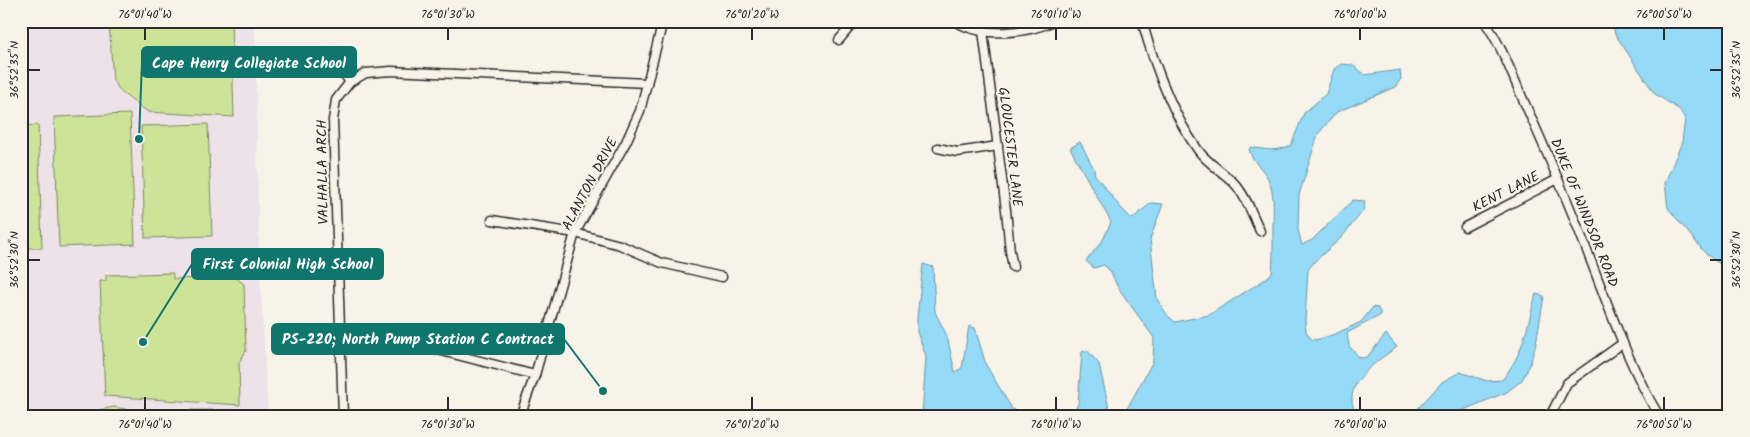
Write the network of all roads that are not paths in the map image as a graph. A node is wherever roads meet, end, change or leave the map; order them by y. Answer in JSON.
{"nodes":[{"id":1,"x":664,"y":21,"type":"edge"},
{"id":2,"x":855,"y":21,"type":"edge"},
{"id":3,"x":955,"y":21,"type":"edge"},
{"id":4,"x":1054,"y":21,"type":"edge"},
{"id":5,"x":1142,"y":21,"type":"edge"},
{"id":6,"x":1484,"y":21,"type":"edge"},
{"id":7,"x":982,"y":31,"type":"junction"},
{"id":8,"x":839,"y":40,"type":"dead end"},
{"id":9,"x":328,"y":53,"type":"dead end"},
{"id":10,"x":350,"y":82,"type":"junction"},
{"id":11,"x":647,"y":83,"type":"junction"},
{"id":12,"x":998,"y":146,"type":"junction"},
{"id":13,"x":938,"y":148,"type":"dead end"},
{"id":14,"x":1558,"y":179,"type":"junction"},
{"id":15,"x":492,"y":220,"type":"dead end"},
{"id":16,"x":1465,"y":227,"type":"dead end"},
{"id":17,"x":1260,"y":231,"type":"dead end"},
{"id":18,"x":575,"y":233,"type":"junction"},
{"id":19,"x":1014,"y":267,"type":"dead end"},
{"id":20,"x":722,"y":277,"type":"dead end"},
{"id":21,"x":341,"y":343,"type":"junction"},
{"id":22,"x":1623,"y":343,"type":"junction"},
{"id":23,"x":535,"y":375,"type":"junction"},
{"id":24,"x":343,"y":416,"type":"edge"},
{"id":25,"x":520,"y":416,"type":"edge"},
{"id":26,"x":1550,"y":416,"type":"edge"},
{"id":27,"x":1659,"y":416,"type":"edge"}],
"edges":[{"from":1,"to":11,"type":"street","name":"ALANTON DRIVE"},
{"from":2,"to":8,"type":"street"},
{"from":3,"to":7,"type":"street"},
{"from":4,"to":7,"type":"street"},
{"from":5,"to":17,"type":"street"},
{"from":6,"to":14,"type":"street","name":"DUKE OF WINDSOR ROAD"},
{"from":7,"to":12,"type":"street","name":"GLOUCESTER LANE"},
{"from":9,"to":10,"type":"street"},
{"from":10,"to":11,"type":"street"},
{"from":10,"to":21,"type":"street","name":"VALHALLA ARCH"},
{"from":11,"to":18,"type":"street","name":"ALANTON DRIVE"},
{"from":12,"to":13,"type":"street"},
{"from":12,"to":19,"type":"street","name":"GLOUCESTER LANE"},
{"from":14,"to":16,"type":"street","name":"KENT LANE"},
{"from":14,"to":22,"type":"street","name":"DUKE OF WINDSOR ROAD"},
{"from":15,"to":18,"type":"street"},
{"from":18,"to":20,"type":"street"},
{"from":18,"to":23,"type":"street","name":"ALANTON DRIVE"},
{"from":21,"to":23,"type":"street"},
{"from":21,"to":24,"type":"street","name":"VALHALLA ARCH"},
{"from":22,"to":26,"type":"street"},
{"from":22,"to":27,"type":"street","name":"DUKE OF WINDSOR ROAD"},
{"from":23,"to":25,"type":"street","name":"ALANTON DRIVE"}]}
